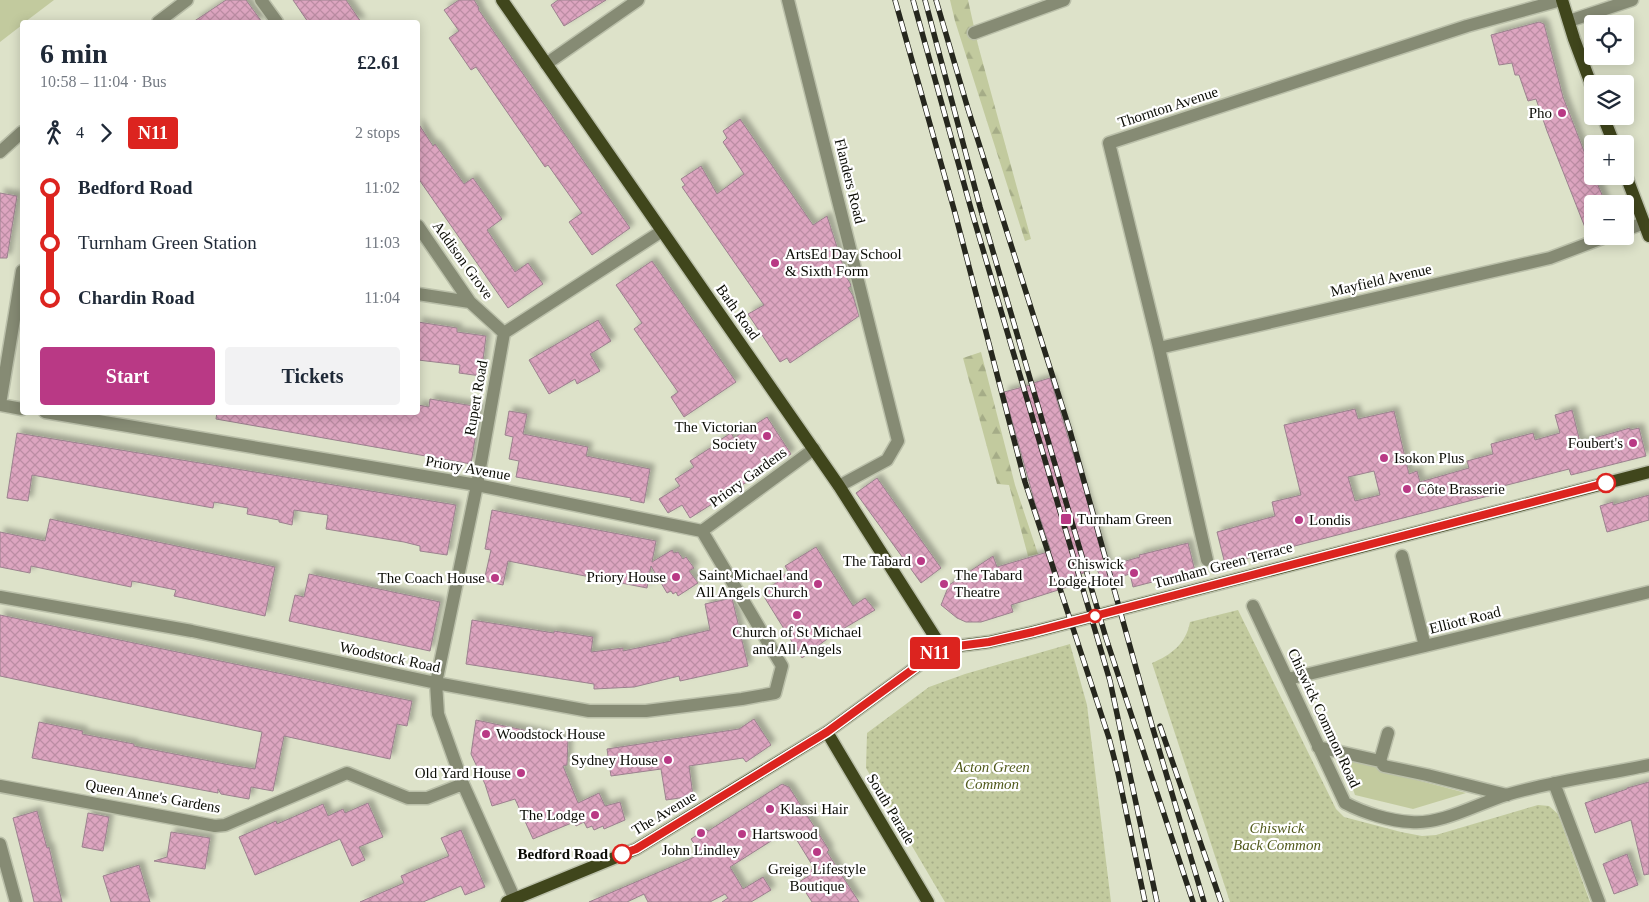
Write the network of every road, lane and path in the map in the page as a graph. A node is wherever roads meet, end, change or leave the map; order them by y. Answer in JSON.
{"nodes":[{"id":1,"x":187,"y":0,"type":"edge"},
{"id":2,"x":261,"y":0,"type":"edge"},
{"id":3,"x":502,"y":0,"type":"edge"},
{"id":4,"x":638,"y":0,"type":"edge"},
{"id":5,"x":788,"y":0,"type":"edge"},
{"id":6,"x":1064,"y":0,"type":"edge"},
{"id":7,"x":1562,"y":0,"type":"edge"},
{"id":8,"x":1632,"y":0,"type":"edge"},
{"id":9,"x":161,"y":20,"type":"edge"},
{"id":10,"x":276,"y":20,"type":"edge"},
{"id":11,"x":1569,"y":21,"type":"junction"},
{"id":12,"x":974,"y":33,"type":"dead end"},
{"id":13,"x":546,"y":64,"type":"junction"},
{"id":14,"x":1588,"y":75,"type":"edge"},
{"id":15,"x":20,"y":134,"type":"edge"},
{"id":16,"x":0,"y":152,"type":"edge"},
{"id":17,"x":1630,"y":185,"type":"edge"},
{"id":18,"x":1644,"y":222,"type":"junction"},
{"id":19,"x":1634,"y":226,"type":"edge"},
{"id":20,"x":420,"y":229,"type":"edge"},
{"id":21,"x":662,"y":231,"type":"junction"},
{"id":22,"x":1649,"y":236,"type":"edge"},
{"id":23,"x":1584,"y":245,"type":"edge"},
{"id":24,"x":20,"y":283,"type":"edge"},
{"id":25,"x":420,"y":294,"type":"edge"},
{"id":26,"x":470,"y":302,"type":"junction"},
{"id":27,"x":504,"y":333,"type":"junction"},
{"id":28,"x":1159,"y":348,"type":"junction"},
{"id":29,"x":0,"y":405,"type":"edge"},
{"id":30,"x":20,"y":409,"type":"edge"},
{"id":31,"x":63,"y":415,"type":"edge"},
{"id":32,"x":814,"y":450,"type":"junction"},
{"id":33,"x":1649,"y":472,"type":"edge"},
{"id":34,"x":478,"y":485,"type":"junction"},
{"id":35,"x":839,"y":486,"type":"junction"},
{"id":36,"x":702,"y":531,"type":"junction"},
{"id":37,"x":1402,"y":556,"type":"dead end"},
{"id":38,"x":1207,"y":560,"type":"dead end"},
{"id":39,"x":1649,"y":592,"type":"edge"},
{"id":40,"x":0,"y":597,"type":"edge"},
{"id":41,"x":1253,"y":606,"type":"dead end"},
{"id":42,"x":1425,"y":646,"type":"junction"},
{"id":43,"x":942,"y":648,"type":"junction"},
{"id":44,"x":1288,"y":679,"type":"junction"},
{"id":45,"x":436,"y":683,"type":"junction"},
{"id":46,"x":827,"y":732,"type":"junction"},
{"id":47,"x":1388,"y":733,"type":"dead end"},
{"id":48,"x":1318,"y":747,"type":"junction"},
{"id":49,"x":1380,"y":762,"type":"junction"},
{"id":50,"x":1649,"y":766,"type":"edge"},
{"id":51,"x":1554,"y":783,"type":"junction"},
{"id":52,"x":464,"y":784,"type":"junction"},
{"id":53,"x":0,"y":786,"type":"edge"},
{"id":54,"x":1507,"y":795,"type":"junction"},
{"id":55,"x":0,"y":844,"type":"edge"},
{"id":56,"x":513,"y":901,"type":"edge"},
{"id":57,"x":16,"y":902,"type":"edge"},
{"id":58,"x":928,"y":902,"type":"edge"},
{"id":59,"x":1599,"y":902,"type":"edge"}],
"edges":[{"from":1,"to":9,"type":"street"},
{"from":2,"to":10,"type":"street"},
{"from":3,"to":13,"type":"main road","name":"Bath Road"},
{"from":4,"to":13,"type":"street"},
{"from":5,"to":35,"type":"street","name":"Flanders Road"},
{"from":6,"to":12,"type":"street"},
{"from":7,"to":11,"type":"main road"},
{"from":7,"to":28,"type":"street","name":"Thornton Avenue"},
{"from":8,"to":11,"type":"street"},
{"from":11,"to":14,"type":"main road"},
{"from":13,"to":21,"type":"main road","name":"Bath Road"},
{"from":15,"to":16,"type":"street"},
{"from":17,"to":18,"type":"main road"},
{"from":18,"to":19,"type":"street"},
{"from":18,"to":22,"type":"main road"},
{"from":20,"to":26,"type":"street","name":"Addison Grove"},
{"from":21,"to":27,"type":"street"},
{"from":21,"to":32,"type":"main road","name":"Bath Road"},
{"from":23,"to":28,"type":"street","name":"Mayfield Avenue"},
{"from":24,"to":29,"type":"street"},
{"from":25,"to":26,"type":"street"},
{"from":26,"to":27,"type":"street","name":"Addison Grove"},
{"from":27,"to":34,"type":"street","name":"Rupert Road"},
{"from":28,"to":38,"type":"street","name":"Thornton Avenue"},
{"from":29,"to":30,"type":"street"},
{"from":31,"to":34,"type":"street","name":"Priory Avenue"},
{"from":32,"to":35,"type":"main road","name":"Bath Road"},
{"from":32,"to":36,"type":"street","name":"Priory Gardens"},
{"from":33,"to":43,"type":"main road","name":"Turnham Green Terrace"},
{"from":34,"to":36,"type":"street","name":"Priory Avenue"},
{"from":34,"to":45,"type":"street","name":"Rupert Road"},
{"from":35,"to":43,"type":"main road","name":"Bath Road"},
{"from":36,"to":45,"type":"street","name":"Woodstock Road"},
{"from":37,"to":42,"type":"street"},
{"from":39,"to":42,"type":"street","name":"Elliott Road"},
{"from":40,"to":45,"type":"street","name":"Woodstock Road"},
{"from":41,"to":44,"type":"street","name":"Chiswick Common Road"},
{"from":42,"to":44,"type":"street","name":"Elliott Road"},
{"from":43,"to":46,"type":"main road","name":"Turnham Green Terrace"},
{"from":44,"to":48,"type":"street","name":"Chiswick Common Road"},
{"from":45,"to":52,"type":"street"},
{"from":46,"to":56,"type":"main road","name":"The Avenue"},
{"from":46,"to":58,"type":"main road","name":"South Parade"},
{"from":47,"to":49,"type":"street"},
{"from":48,"to":49,"type":"street"},
{"from":48,"to":54,"type":"street","name":"Chiswick Common Road"},
{"from":49,"to":54,"type":"street"},
{"from":50,"to":51,"type":"street","name":"Chiswick Common Road"},
{"from":51,"to":54,"type":"street","name":"Chiswick Common Road"},
{"from":51,"to":59,"type":"street"},
{"from":52,"to":53,"type":"street","name":"Queen Anne's Gardens"},
{"from":52,"to":56,"type":"street"},
{"from":55,"to":57,"type":"street"}]}
